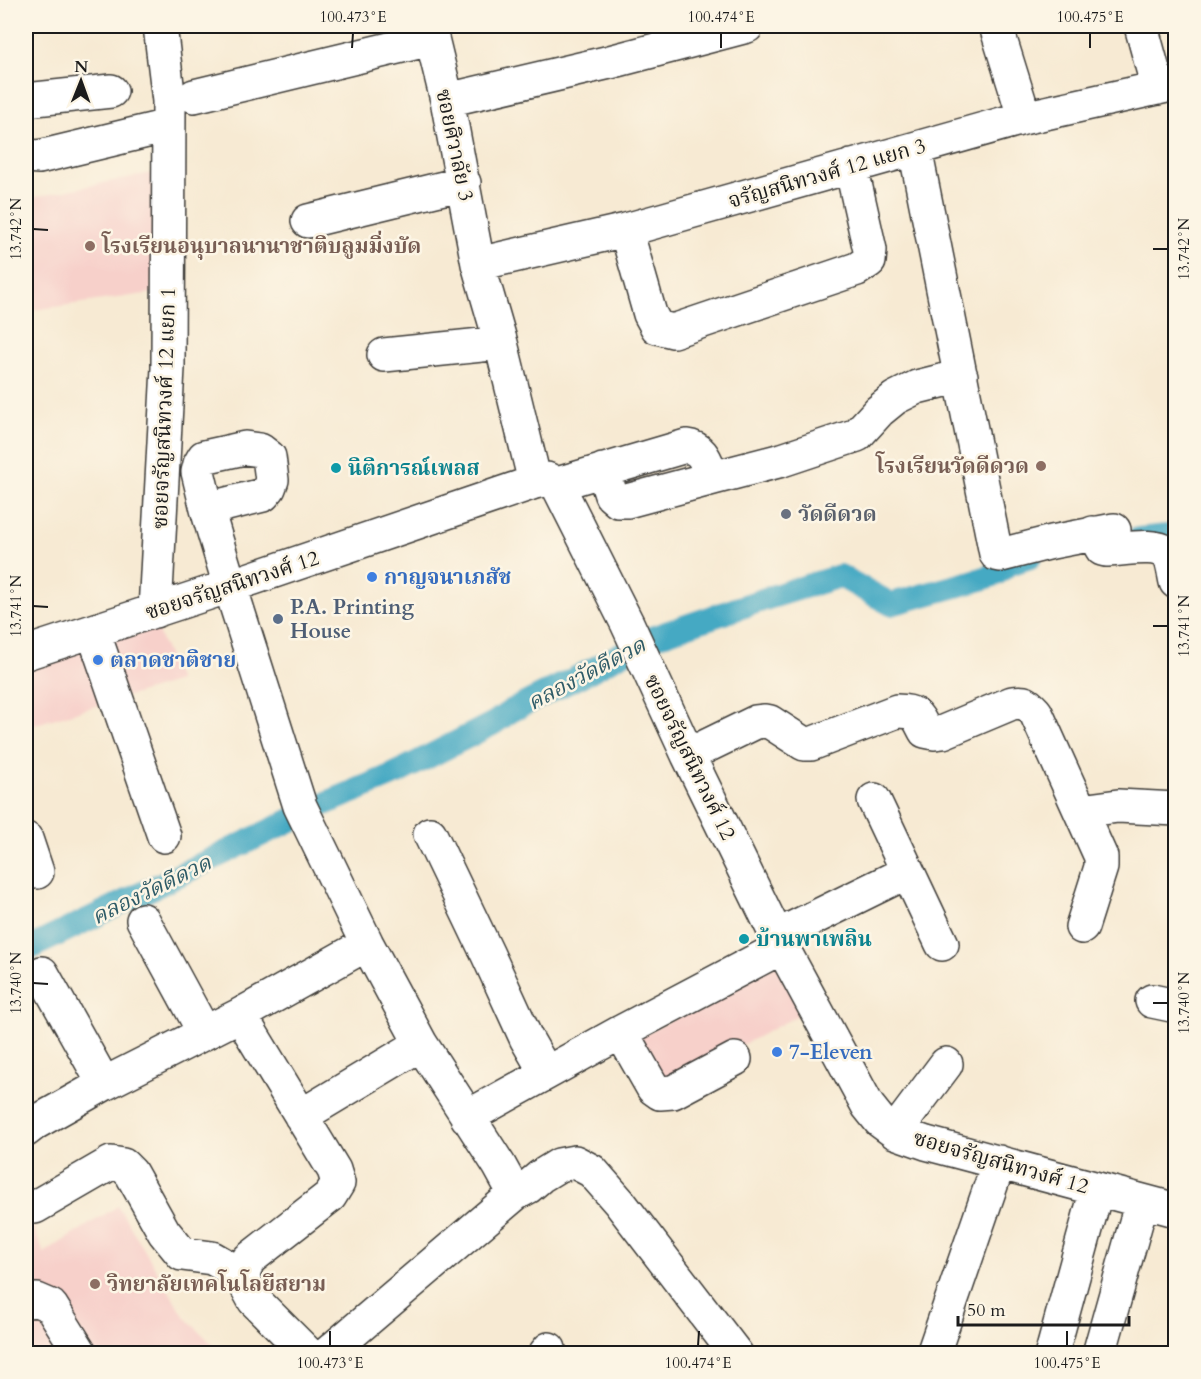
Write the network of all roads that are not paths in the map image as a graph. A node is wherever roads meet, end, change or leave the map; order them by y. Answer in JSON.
{"nodes":[{"id":1,"x":160,"y":26,"type":"edge"},
{"id":2,"x":747,"y":26,"type":"edge"},
{"id":3,"x":996,"y":26,"type":"edge"},
{"id":4,"x":1141,"y":26,"type":"edge"},
{"id":5,"x":430,"y":32,"type":"edge"},
{"id":6,"x":1167,"y":86,"type":"edge"},
{"id":7,"x":111,"y":91,"type":"dead end"},
{"id":8,"x":194,"y":96,"type":"dead end"},
{"id":9,"x":26,"y":100,"type":"edge"},
{"id":10,"x":447,"y":100,"type":"junction"},
{"id":11,"x":1023,"y":118,"type":"junction"},
{"id":12,"x":168,"y":126,"type":"junction"},
{"id":13,"x":915,"y":149,"type":"junction"},
{"id":14,"x":26,"y":156,"type":"edge"},
{"id":15,"x":851,"y":166,"type":"junction"},
{"id":16,"x":464,"y":183,"type":"junction"},
{"id":17,"x":309,"y":221,"type":"dead end"},
{"id":18,"x":626,"y":230,"type":"junction"},
{"id":19,"x":478,"y":264,"type":"junction"},
{"id":20,"x":501,"y":343,"type":"junction"},
{"id":21,"x":384,"y":355,"type":"dead end"},
{"id":22,"x":961,"y":376,"type":"junction"},
{"id":23,"x":546,"y":483,"type":"junction"},
{"id":24,"x":207,"y":509,"type":"dead end"},
{"id":25,"x":1176,"y":582,"type":"edge"},
{"id":26,"x":230,"y":586,"type":"junction"},
{"id":27,"x":155,"y":611,"type":"junction"},
{"id":28,"x":93,"y":631,"type":"junction"},
{"id":29,"x":26,"y":653,"type":"edge"},
{"id":30,"x":688,"y":755,"type":"junction"},
{"id":31,"x":874,"y":800,"type":"dead end"},
{"id":32,"x":1176,"y":809,"type":"edge"},
{"id":33,"x":1081,"y":811,"type":"junction"},
{"id":34,"x":430,"y":834,"type":"dead end"},
{"id":35,"x":164,"y":836,"type":"dead end"},
{"id":36,"x":26,"y":839,"type":"edge"},
{"id":37,"x":37,"y":872,"type":"dead end"},
{"id":38,"x":907,"y":872,"type":"junction"},
{"id":39,"x":143,"y":921,"type":"dead end"},
{"id":40,"x":1082,"y":927,"type":"dead end"},
{"id":41,"x":779,"y":942,"type":"junction"},
{"id":42,"x":367,"y":944,"type":"junction"},
{"id":43,"x":942,"y":944,"type":"dead end"},
{"id":44,"x":42,"y":973,"type":"dead end"},
{"id":45,"x":240,"y":1015,"type":"junction"},
{"id":46,"x":204,"y":1032,"type":"junction"},
{"id":47,"x":621,"y":1032,"type":"junction"},
{"id":48,"x":421,"y":1044,"type":"junction"},
{"id":49,"x":735,"y":1059,"type":"dead end"},
{"id":50,"x":946,"y":1064,"type":"dead end"},
{"id":51,"x":546,"y":1073,"type":"junction"},
{"id":52,"x":104,"y":1084,"type":"junction"},
{"id":53,"x":301,"y":1116,"type":"junction"},
{"id":54,"x":467,"y":1117,"type":"junction"},
{"id":55,"x":26,"y":1130,"type":"edge"},
{"id":56,"x":895,"y":1132,"type":"junction"},
{"id":57,"x":999,"y":1162,"type":"junction"},
{"id":58,"x":1097,"y":1189,"type":"junction"},
{"id":59,"x":515,"y":1194,"type":"junction"},
{"id":60,"x":1142,"y":1201,"type":"junction"},
{"id":61,"x":35,"y":1207,"type":"dead end"},
{"id":62,"x":1176,"y":1210,"type":"edge"},
{"id":63,"x":242,"y":1278,"type":"junction"},
{"id":64,"x":26,"y":1300,"type":"edge"},
{"id":65,"x":81,"y":1353,"type":"edge"},
{"id":66,"x":308,"y":1353,"type":"edge"},
{"id":67,"x":327,"y":1353,"type":"edge"},
{"id":68,"x":736,"y":1353,"type":"edge"},
{"id":69,"x":933,"y":1353,"type":"edge"},
{"id":70,"x":1052,"y":1353,"type":"edge"},
{"id":71,"x":1099,"y":1353,"type":"edge"}],
"edges":[{"from":1,"to":12,"type":"street","name":"ซอยจรัญสนิทวงศ์ 12 แยก 1"},
{"from":2,"to":10,"type":"street"},
{"from":3,"to":11,"type":"street"},
{"from":4,"to":6,"type":"street"},
{"from":5,"to":8,"type":"street"},
{"from":5,"to":10,"type":"street","name":"ซอยศิวาลัย 3"},
{"from":6,"to":11,"type":"street","name":"จรัญสนิทวงศ์ 12 แยก 3"},
{"from":7,"to":9,"type":"street"},
{"from":10,"to":16,"type":"street","name":"ซอยศิวาลัย 3"},
{"from":11,"to":13,"type":"street","name":"จรัญสนิทวงศ์ 12 แยก 3"},
{"from":12,"to":14,"type":"street"},
{"from":12,"to":27,"type":"street","name":"ซอยจรัญสนิทวงศ์ 12 แยก 1"},
{"from":13,"to":15,"type":"street","name":"จรัญสนิทวงศ์ 12 แยก 3"},
{"from":13,"to":22,"type":"street"},
{"from":15,"to":18,"type":"street","name":"จรัญสนิทวงศ์ 12 แยก 3"},
{"from":15,"to":18,"type":"street"},
{"from":16,"to":17,"type":"street"},
{"from":16,"to":19,"type":"street","name":"ซอยศิวาลัย 3"},
{"from":18,"to":19,"type":"street","name":"จรัญสนิทวงศ์ 12 แยก 3"},
{"from":19,"to":20,"type":"street","name":"ซอยศิวาลัย 3"},
{"from":20,"to":21,"type":"street"},
{"from":20,"to":23,"type":"street","name":"ซอยศิวาลัย 3"},
{"from":22,"to":23,"type":"street"},
{"from":22,"to":25,"type":"street"},
{"from":23,"to":26,"type":"street","name":"ซอยจรัญสนิทวงศ์ 12"},
{"from":23,"to":30,"type":"street","name":"ซอยจรัญสนิทวงศ์ 12"},
{"from":24,"to":26,"type":"street"},
{"from":26,"to":27,"type":"street","name":"ซอยจรัญสนิทวงศ์ 12"},
{"from":26,"to":42,"type":"street"},
{"from":27,"to":28,"type":"street","name":"ซอยจรัญสนิทวงศ์ 12"},
{"from":28,"to":29,"type":"street","name":"ซอยจรัญสนิทวงศ์ 12"},
{"from":28,"to":35,"type":"street"},
{"from":30,"to":33,"type":"street"},
{"from":30,"to":41,"type":"street","name":"ซอยจรัญสนิทวงศ์ 12"},
{"from":31,"to":38,"type":"street"},
{"from":32,"to":33,"type":"street"},
{"from":33,"to":40,"type":"street"},
{"from":34,"to":51,"type":"street"},
{"from":36,"to":37,"type":"street"},
{"from":38,"to":41,"type":"street"},
{"from":38,"to":43,"type":"street"},
{"from":39,"to":46,"type":"street"},
{"from":41,"to":47,"type":"street"},
{"from":41,"to":56,"type":"street","name":"ซอยจรัญสนิทวงศ์ 12"},
{"from":42,"to":45,"type":"street"},
{"from":42,"to":48,"type":"street"},
{"from":44,"to":52,"type":"street"},
{"from":45,"to":46,"type":"street"},
{"from":45,"to":53,"type":"street"},
{"from":46,"to":52,"type":"street"},
{"from":47,"to":49,"type":"street"},
{"from":47,"to":51,"type":"street"},
{"from":48,"to":53,"type":"street"},
{"from":48,"to":54,"type":"street"},
{"from":50,"to":56,"type":"street"},
{"from":51,"to":54,"type":"street"},
{"from":52,"to":55,"type":"street"},
{"from":53,"to":63,"type":"street"},
{"from":54,"to":59,"type":"street"},
{"from":56,"to":57,"type":"street","name":"ซอยจรัญสนิทวงศ์ 12"},
{"from":57,"to":58,"type":"street","name":"ซอยจรัญสนิทวงศ์ 12"},
{"from":57,"to":69,"type":"street"},
{"from":58,"to":60,"type":"street","name":"ซอยจรัญสนิทวงศ์ 12"},
{"from":58,"to":70,"type":"street"},
{"from":59,"to":67,"type":"street"},
{"from":59,"to":68,"type":"street"},
{"from":60,"to":62,"type":"street","name":"ซอยจรัญสนิทวงศ์ 12"},
{"from":60,"to":71,"type":"street"},
{"from":61,"to":63,"type":"street"},
{"from":63,"to":66,"type":"street"},
{"from":64,"to":65,"type":"street"}]}
